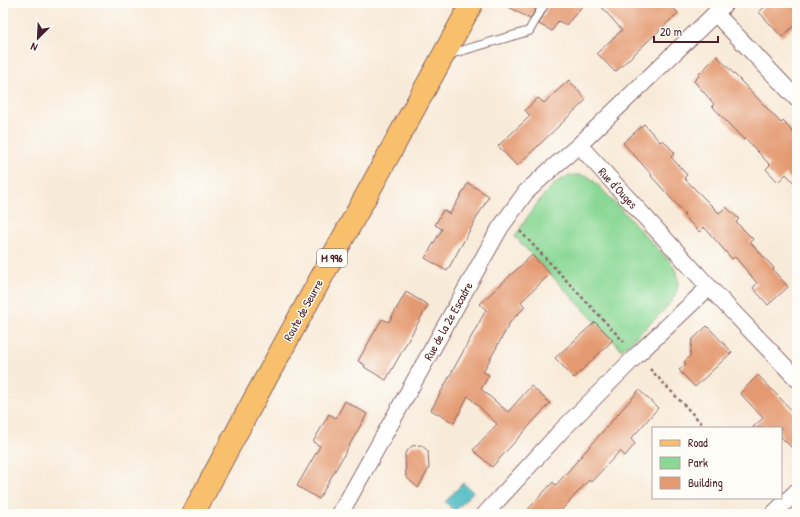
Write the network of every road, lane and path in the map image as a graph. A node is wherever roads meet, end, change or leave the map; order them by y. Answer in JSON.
{"nodes":[{"id":1,"x":472,"y":3,"type":"edge"},
{"id":2,"x":545,"y":3,"type":"edge"},
{"id":3,"x":720,"y":8,"type":"edge"},
{"id":4,"x":442,"y":57,"type":"junction"},
{"id":5,"x":797,"y":99,"type":"edge"},
{"id":6,"x":579,"y":145,"type":"junction"},
{"id":7,"x":507,"y":218,"type":"junction"},
{"id":8,"x":709,"y":287,"type":"junction"},
{"id":9,"x":637,"y":355,"type":"junction"},
{"id":10,"x":797,"y":380,"type":"edge"},
{"id":11,"x":705,"y":427,"type":"edge"},
{"id":12,"x":797,"y":491,"type":"edge"},
{"id":13,"x":777,"y":510,"type":"edge"},
{"id":14,"x":193,"y":514,"type":"edge"},
{"id":15,"x":340,"y":514,"type":"edge"},
{"id":16,"x":485,"y":514,"type":"edge"}],
"edges":[{"from":1,"to":4,"type":"main road","name":"Route de Seurre","number":"M 996"},
{"from":2,"to":4,"type":"lane"},
{"from":3,"to":5,"type":"street"},
{"from":3,"to":6,"type":"street"},
{"from":4,"to":14,"type":"main road","name":"Route de Seurre","number":"M 996"},
{"from":6,"to":7,"type":"street","name":"Rue de la 2e Escadre"},
{"from":6,"to":8,"type":"street","name":"Rue d'Ouges"},
{"from":7,"to":9,"type":"path"},
{"from":7,"to":15,"type":"street","name":"Rue de la 2e Escadre"},
{"from":8,"to":9,"type":"street"},
{"from":8,"to":10,"type":"street","name":"Rue d'Ouges"},
{"from":9,"to":11,"type":"path"},
{"from":9,"to":16,"type":"street"},
{"from":12,"to":13,"type":"street"}]}
